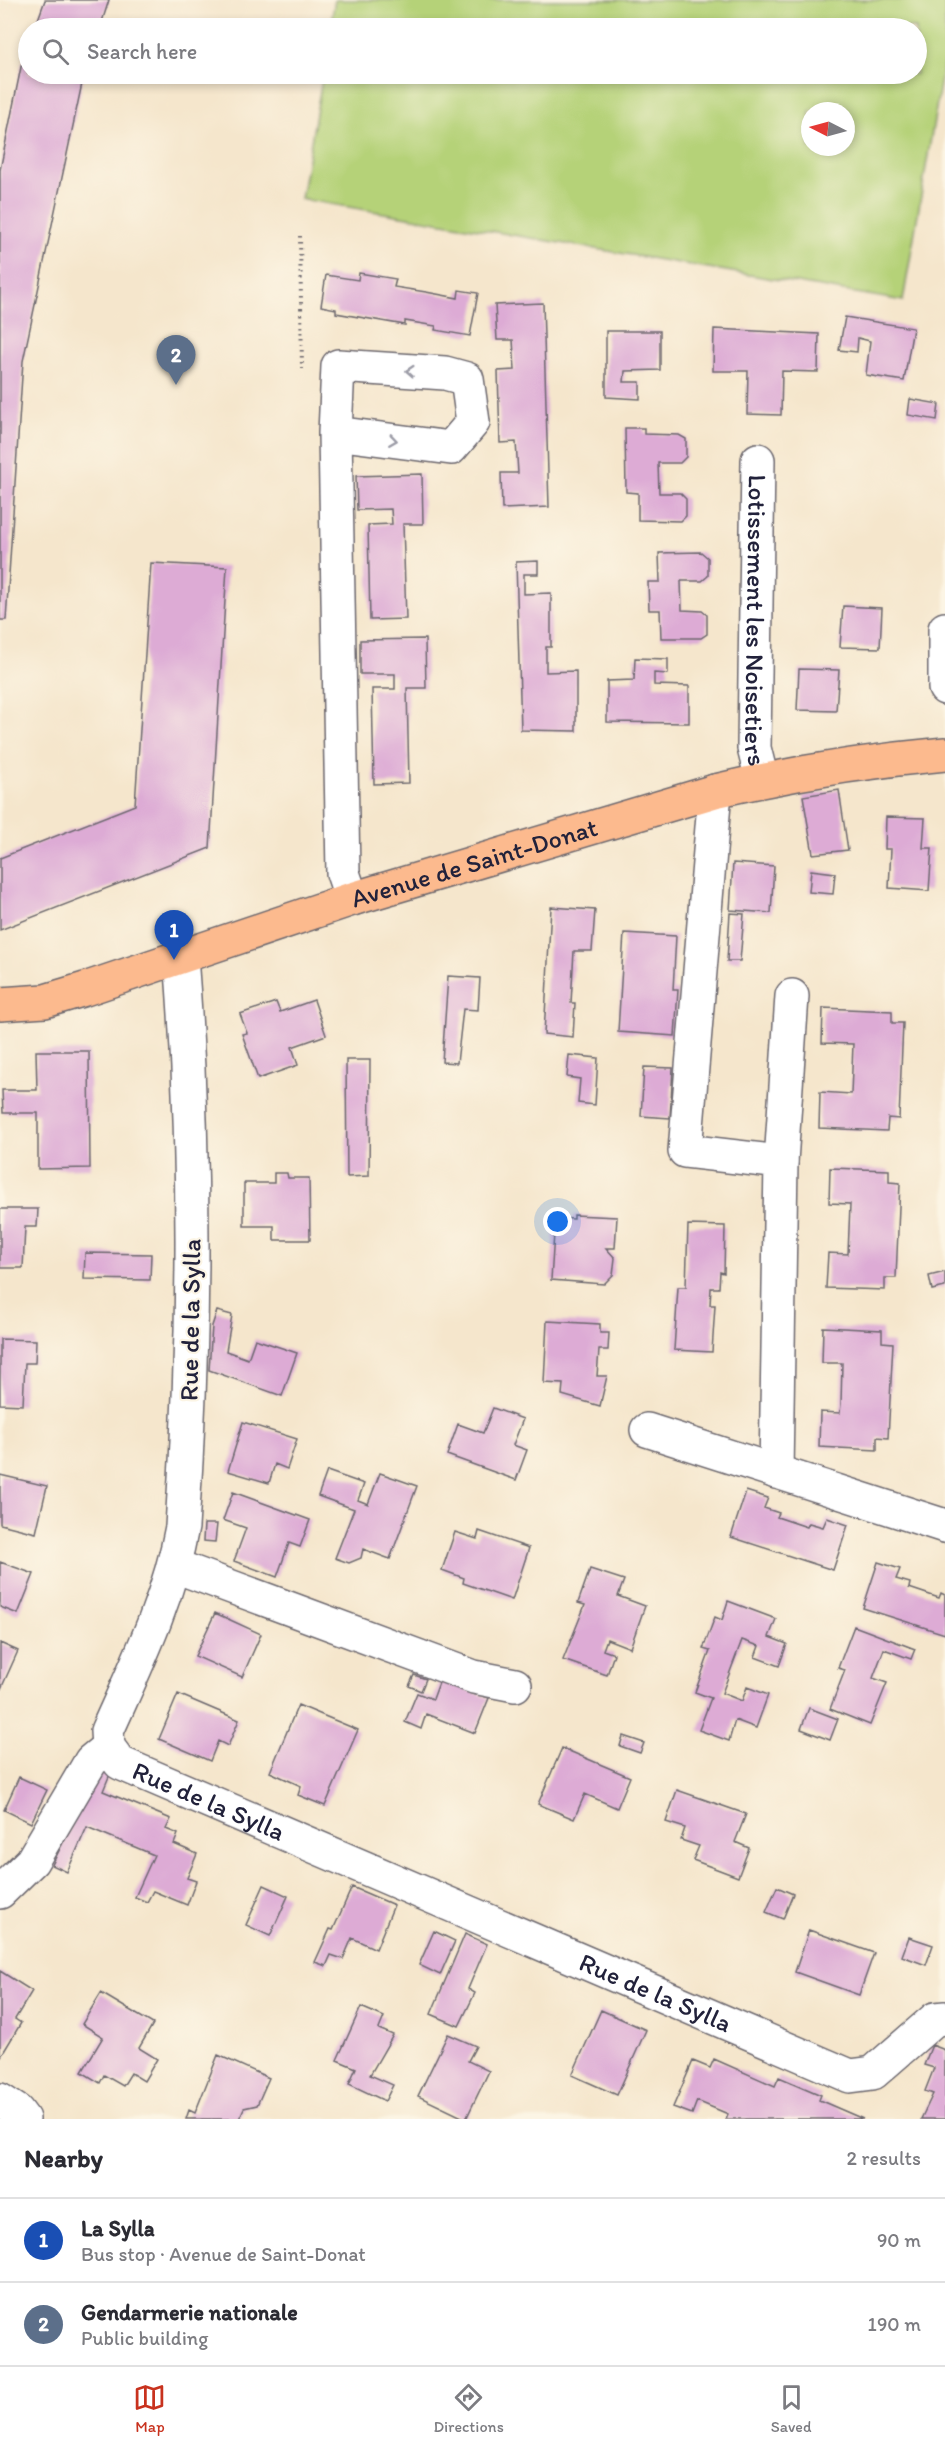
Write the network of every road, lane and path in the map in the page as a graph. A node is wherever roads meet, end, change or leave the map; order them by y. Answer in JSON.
{"nodes":[{"id":1,"x":335,"y":433,"type":"dead end"},
{"id":2,"x":758,"y":460,"type":"dead end"},
{"id":3,"x":945,"y":629,"type":"edge"},
{"id":4,"x":945,"y":688,"type":"edge"},
{"id":5,"x":945,"y":754,"type":"edge"},
{"id":6,"x":762,"y":780,"type":"junction"},
{"id":7,"x":715,"y":791,"type":"junction"},
{"id":8,"x":352,"y":899,"type":"junction"},
{"id":9,"x":181,"y":957,"type":"junction"},
{"id":10,"x":792,"y":996,"type":"dead end"},
{"id":11,"x":4,"y":1002,"type":"edge"},
{"id":12,"x":781,"y":1162,"type":"junction"},
{"id":13,"x":647,"y":1430,"type":"dead end"},
{"id":14,"x":776,"y":1472,"type":"junction"},
{"id":15,"x":945,"y":1526,"type":"edge"},
{"id":16,"x":175,"y":1566,"type":"junction"},
{"id":17,"x":515,"y":1685,"type":"dead end"},
{"id":18,"x":108,"y":1747,"type":"junction"},
{"id":19,"x":0,"y":1892,"type":"edge"},
{"id":20,"x":945,"y":2018,"type":"edge"},
{"id":21,"x":0,"y":2100,"type":"edge"},
{"id":22,"x":23,"y":2119,"type":"edge"}],
"edges":[{"from":1,"to":8,"type":"street"},
{"from":2,"to":6,"type":"street","name":"Lotissement les Noisetiers"},
{"from":3,"to":4,"type":"street"},
{"from":5,"to":6,"type":"main road","name":"Avenue de Saint-Donat"},
{"from":6,"to":7,"type":"main road","name":"Avenue de Saint-Donat"},
{"from":7,"to":8,"type":"main road","name":"Avenue de Saint-Donat"},
{"from":7,"to":12,"type":"street"},
{"from":8,"to":9,"type":"main road","name":"Avenue de Saint-Donat"},
{"from":9,"to":11,"type":"main road","name":"Avenue de Saint-Donat"},
{"from":9,"to":16,"type":"street","name":"Rue de la Sylla"},
{"from":10,"to":12,"type":"street"},
{"from":12,"to":14,"type":"street"},
{"from":13,"to":14,"type":"street"},
{"from":14,"to":15,"type":"street"},
{"from":16,"to":17,"type":"street"},
{"from":16,"to":18,"type":"street","name":"Rue de la Sylla"},
{"from":18,"to":19,"type":"street"},
{"from":18,"to":20,"type":"street","name":"Rue de la Sylla"},
{"from":21,"to":22,"type":"street"}]}
